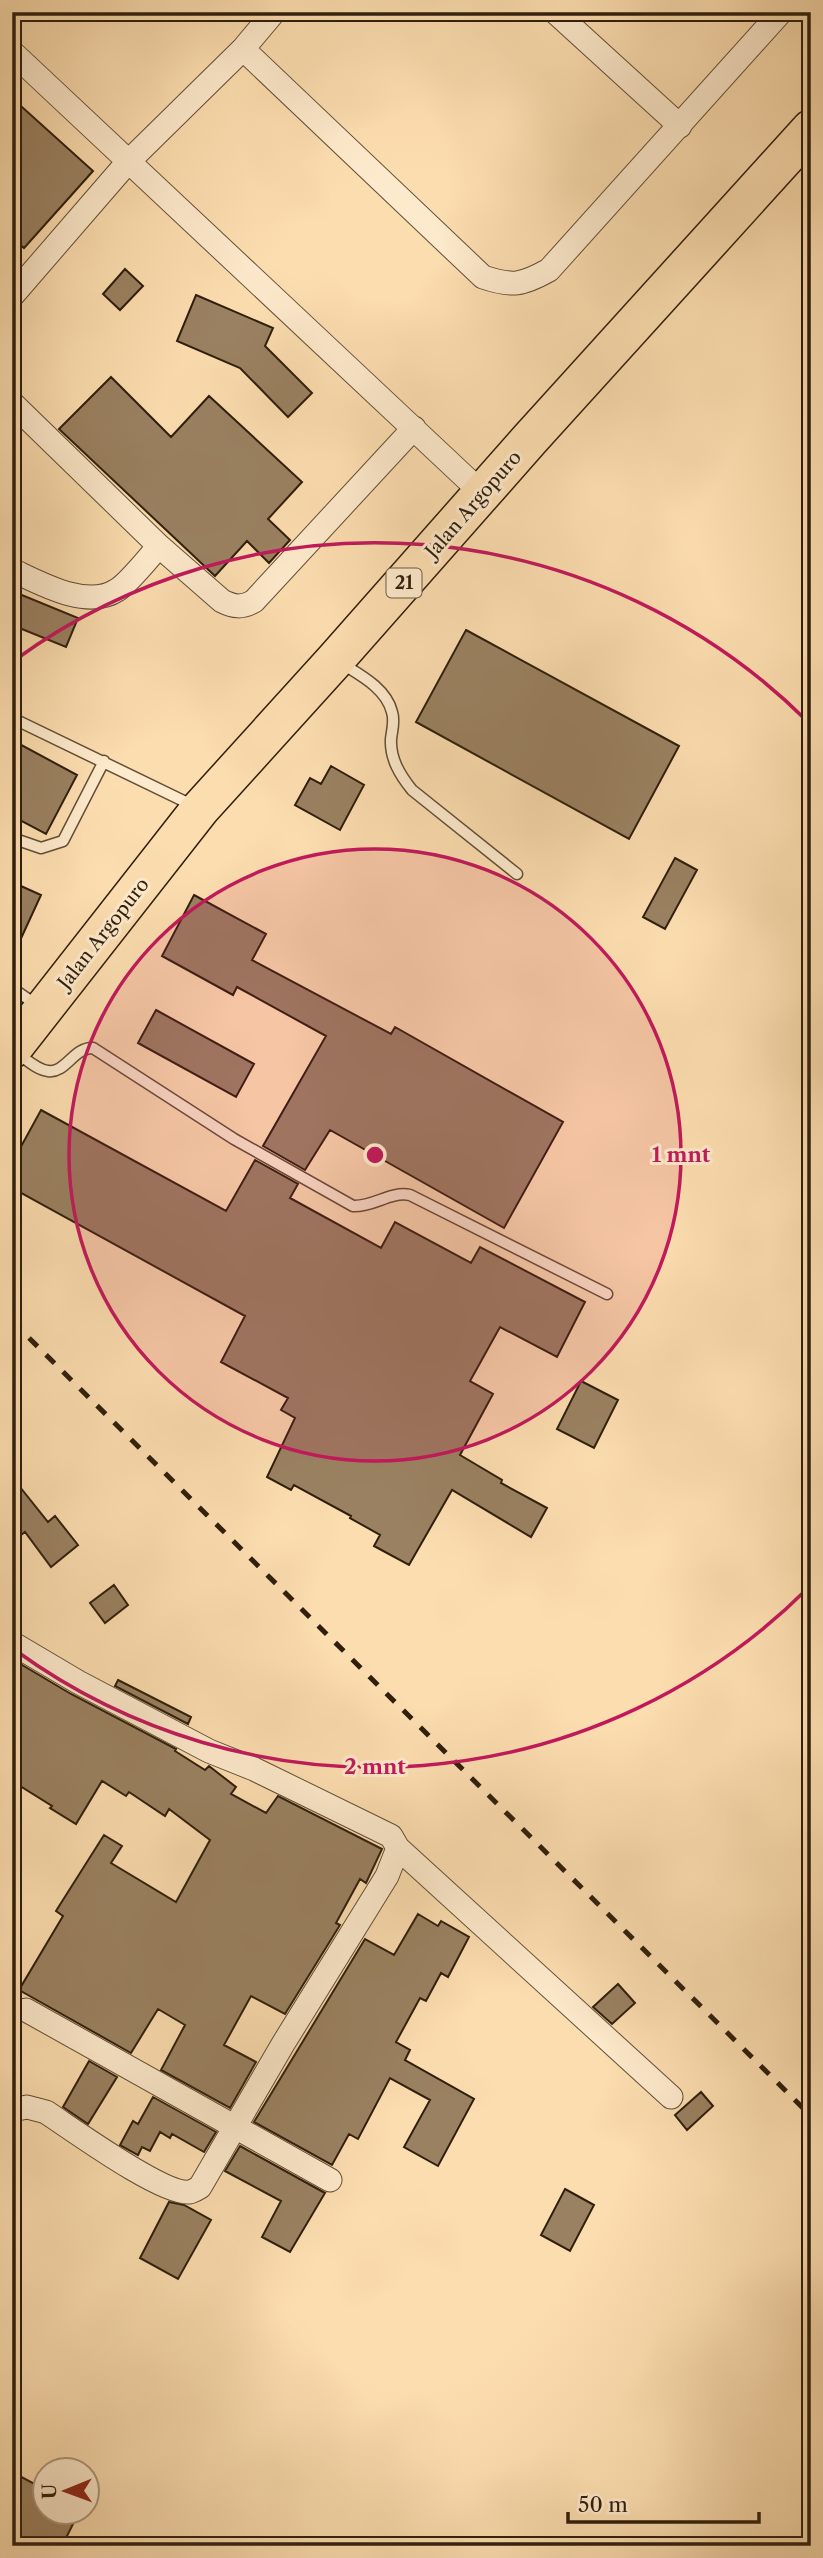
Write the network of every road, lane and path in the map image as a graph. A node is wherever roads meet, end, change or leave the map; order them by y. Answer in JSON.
{"nodes":[{"id":1,"x":274,"y":12,"type":"edge"},
{"id":2,"x":555,"y":12,"type":"edge"},
{"id":3,"x":781,"y":12,"type":"edge"},
{"id":4,"x":243,"y":49,"type":"junction"},
{"id":5,"x":12,"y":52,"type":"edge"},
{"id":6,"x":680,"y":126,"type":"junction"},
{"id":7,"x":811,"y":129,"type":"edge"},
{"id":8,"x":127,"y":163,"type":"junction"},
{"id":9,"x":12,"y":296,"type":"edge"},
{"id":10,"x":12,"y":403,"type":"edge"},
{"id":11,"x":414,"y":428,"type":"junction"},
{"id":12,"x":483,"y":494,"type":"junction"},
{"id":13,"x":159,"y":546,"type":"junction"},
{"id":14,"x":12,"y":570,"type":"edge"},
{"id":15,"x":335,"y":660,"type":"junction"},
{"id":16,"x":12,"y":718,"type":"edge"},
{"id":17,"x":104,"y":761,"type":"junction"},
{"id":18,"x":200,"y":809,"type":"junction"},
{"id":19,"x":12,"y":838,"type":"edge"},
{"id":20,"x":517,"y":874,"type":"dead end"},
{"id":21,"x":12,"y":988,"type":"edge"},
{"id":22,"x":43,"y":1010,"type":"junction"},
{"id":23,"x":12,"y":1049,"type":"edge"},
{"id":24,"x":607,"y":1294,"type":"dead end"},
{"id":25,"x":12,"y":1643,"type":"edge"},
{"id":26,"x":398,"y":1848,"type":"junction"},
{"id":27,"x":26,"y":2010,"type":"dead end"},
{"id":28,"x":671,"y":2097,"type":"dead end"},
{"id":29,"x":12,"y":2110,"type":"edge"},
{"id":30,"x":234,"y":2127,"type":"junction"},
{"id":31,"x":330,"y":2180,"type":"dead end"}],
"edges":[{"from":1,"to":4,"type":"street"},
{"from":2,"to":6,"type":"street"},
{"from":3,"to":6,"type":"street"},
{"from":4,"to":6,"type":"street"},
{"from":4,"to":8,"type":"street"},
{"from":5,"to":8,"type":"street"},
{"from":7,"to":12,"type":"highway","name":"Jalan Argopuro","number":"21"},
{"from":8,"to":9,"type":"street"},
{"from":8,"to":11,"type":"street"},
{"from":10,"to":13,"type":"street"},
{"from":11,"to":12,"type":"street"},
{"from":11,"to":13,"type":"street"},
{"from":12,"to":15,"type":"highway","name":"Jalan Argopuro","number":"21"},
{"from":13,"to":14,"type":"street"},
{"from":15,"to":18,"type":"highway","name":"Jalan Argopuro","number":"21"},
{"from":15,"to":20,"type":"lane"},
{"from":16,"to":17,"type":"lane"},
{"from":17,"to":18,"type":"lane"},
{"from":17,"to":19,"type":"lane"},
{"from":18,"to":22,"type":"highway","name":"Jalan Argopuro","number":"21"},
{"from":21,"to":22,"type":"lane"},
{"from":22,"to":23,"type":"highway","name":"Jalan Argopuro","number":"21"},
{"from":23,"to":24,"type":"lane"},
{"from":25,"to":26,"type":"street"},
{"from":26,"to":28,"type":"street"},
{"from":26,"to":30,"type":"street"},
{"from":27,"to":30,"type":"street"},
{"from":29,"to":30,"type":"street"},
{"from":30,"to":31,"type":"street"}]}
